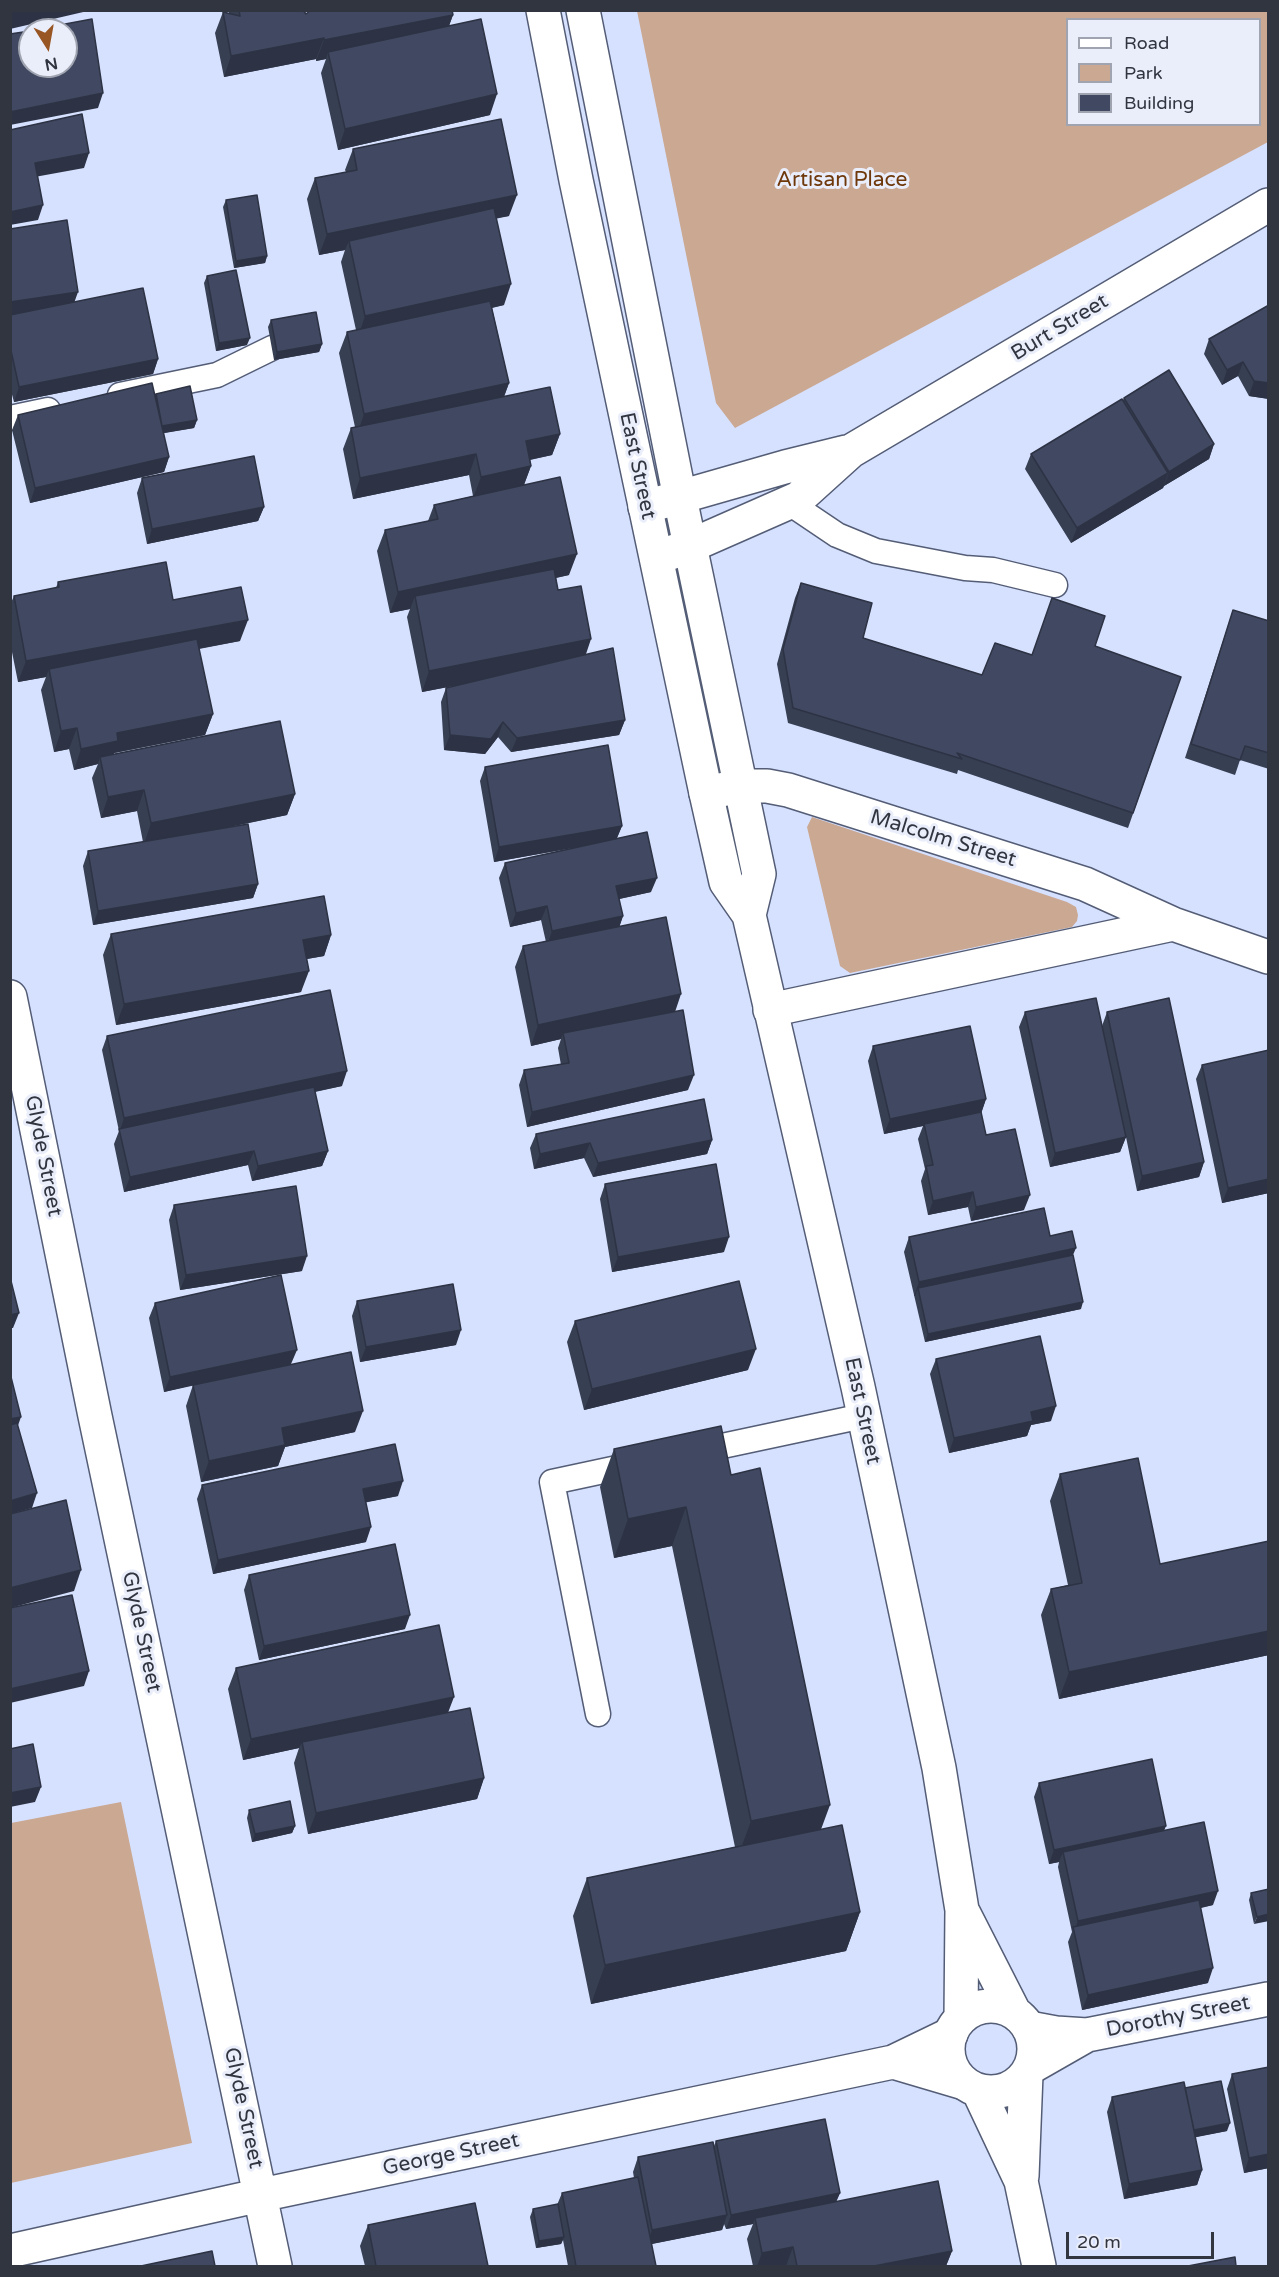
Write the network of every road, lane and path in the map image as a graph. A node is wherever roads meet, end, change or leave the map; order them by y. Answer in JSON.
{"nodes":[{"id":1,"x":543,"y":10,"type":"edge"},
{"id":2,"x":583,"y":10,"type":"edge"},
{"id":3,"x":1269,"y":205,"type":"edge"},
{"id":4,"x":272,"y":348,"type":"edge"},
{"id":5,"x":102,"y":399,"type":"edge"},
{"id":6,"x":68,"y":406,"type":"edge"},
{"id":7,"x":10,"y":418,"type":"edge"},
{"id":8,"x":851,"y":451,"type":"junction"},
{"id":9,"x":680,"y":498,"type":"junction"},
{"id":10,"x":788,"y":502,"type":"junction"},
{"id":11,"x":645,"y":507,"type":"junction"},
{"id":12,"x":691,"y":546,"type":"junction"},
{"id":13,"x":657,"y":558,"type":"junction"},
{"id":14,"x":1055,"y":585,"type":"dead end"},
{"id":15,"x":740,"y":786,"type":"junction"},
{"id":16,"x":706,"y":793,"type":"junction"},
{"id":17,"x":749,"y":915,"type":"junction"},
{"id":18,"x":1173,"y":924,"type":"junction"},
{"id":19,"x":1269,"y":957,"type":"edge"},
{"id":20,"x":10,"y":997,"type":"edge"},
{"id":21,"x":770,"y":1010,"type":"junction"},
{"id":22,"x":863,"y":1416,"type":"junction"},
{"id":23,"x":598,"y":1713,"type":"dead end"},
{"id":24,"x":962,"y":1910,"type":"junction"},
{"id":25,"x":1269,"y":1999,"type":"edge"},
{"id":26,"x":1021,"y":2020,"type":"junction"},
{"id":27,"x":956,"y":2026,"type":"junction"},
{"id":28,"x":1087,"y":2035,"type":"junction"},
{"id":29,"x":893,"y":2062,"type":"junction"},
{"id":30,"x":1029,"y":2071,"type":"junction"},
{"id":31,"x":971,"y":2087,"type":"junction"},
{"id":32,"x":1021,"y":2181,"type":"junction"},
{"id":33,"x":261,"y":2194,"type":"junction"},
{"id":34,"x":10,"y":2251,"type":"edge"},
{"id":35,"x":275,"y":2266,"type":"edge"},
{"id":36,"x":1039,"y":2266,"type":"edge"}],
"edges":[{"from":1,"to":11,"type":"street","name":"East Street"},
{"from":2,"to":9,"type":"street","name":"East Street"},
{"from":3,"to":8,"type":"street","name":"Burt Street"},
{"from":4,"to":5,"type":"lane"},
{"from":6,"to":7,"type":"lane"},
{"from":8,"to":9,"type":"street","name":"Burt Street"},
{"from":8,"to":10,"type":"street","name":"Burt Street"},
{"from":9,"to":11,"type":"street","name":"Burt Street"},
{"from":9,"to":12,"type":"street","name":"East Street"},
{"from":10,"to":12,"type":"street","name":"Burt Street"},
{"from":10,"to":14,"type":"lane"},
{"from":11,"to":13,"type":"street","name":"East Street"},
{"from":12,"to":13,"type":"street","name":"Burt Street"},
{"from":12,"to":15,"type":"street","name":"East Street"},
{"from":13,"to":16,"type":"street","name":"East Street"},
{"from":15,"to":16,"type":"street","name":"Malcolm Street"},
{"from":15,"to":17,"type":"street","name":"East Street"},
{"from":15,"to":18,"type":"street","name":"Malcolm Street"},
{"from":16,"to":17,"type":"street","name":"East Street"},
{"from":17,"to":21,"type":"street","name":"East Street"},
{"from":18,"to":19,"type":"street","name":"Malcolm Street"},
{"from":18,"to":21,"type":"street"},
{"from":20,"to":33,"type":"street","name":"Glyde Street"},
{"from":21,"to":22,"type":"street","name":"East Street"},
{"from":22,"to":23,"type":"lane"},
{"from":22,"to":24,"type":"street","name":"East Street"},
{"from":24,"to":26,"type":"street","name":"East Street"},
{"from":24,"to":27,"type":"street","name":"East Street"},
{"from":25,"to":28,"type":"street","name":"Dorothy Street"},
{"from":26,"to":27,"type":"street"},
{"from":26,"to":28,"type":"street","name":"Dorothy Street"},
{"from":26,"to":30,"type":"street"},
{"from":27,"to":29,"type":"street","name":"George Street"},
{"from":27,"to":31,"type":"street"},
{"from":28,"to":30,"type":"street","name":"Dorothy Street"},
{"from":29,"to":31,"type":"street","name":"George Street"},
{"from":29,"to":33,"type":"street","name":"George Street"},
{"from":30,"to":31,"type":"street"},
{"from":30,"to":32,"type":"street"},
{"from":31,"to":32,"type":"street"},
{"from":32,"to":36,"type":"street"},
{"from":33,"to":34,"type":"street","name":"George Street"},
{"from":33,"to":35,"type":"street","name":"Glyde Street"}]}
